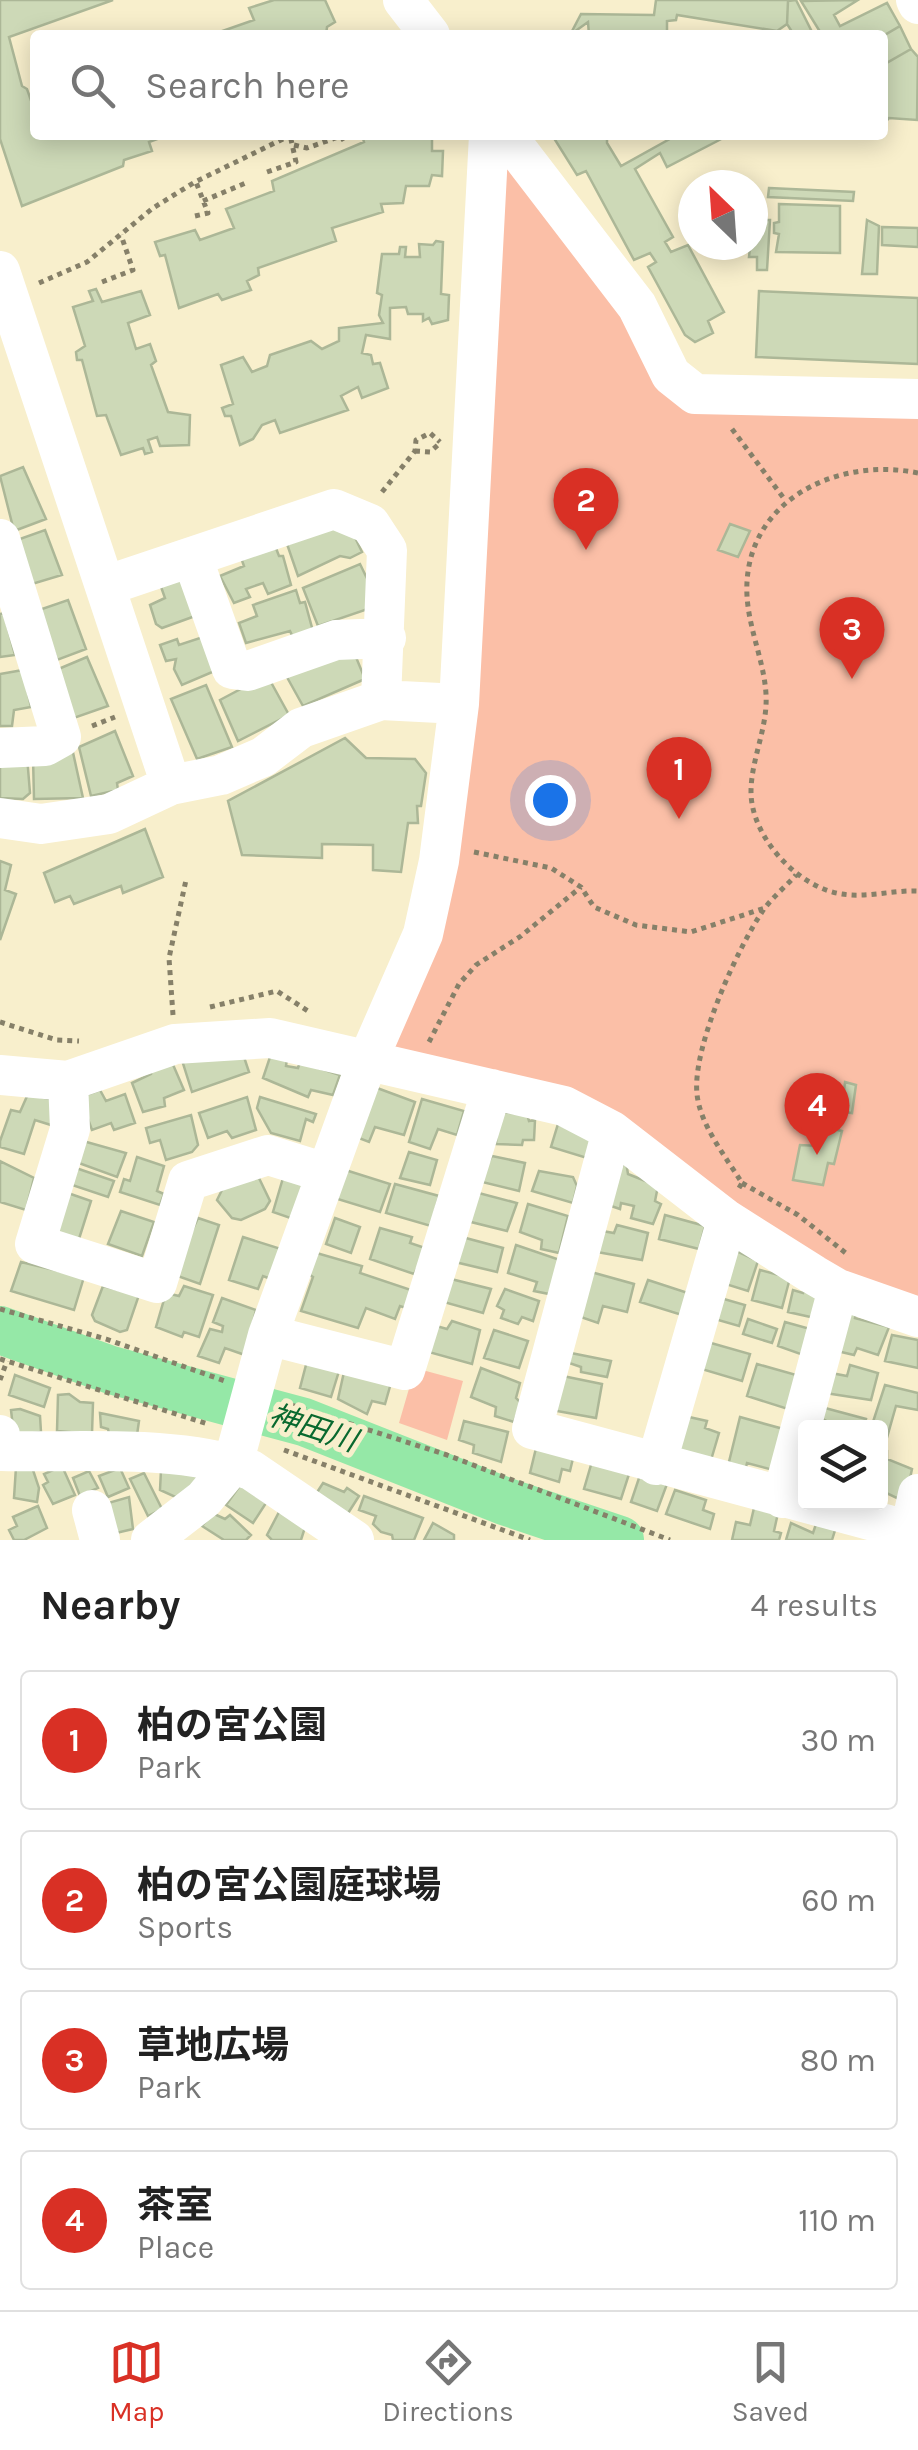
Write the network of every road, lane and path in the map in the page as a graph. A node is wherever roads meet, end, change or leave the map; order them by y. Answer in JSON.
{"nodes":[{"id":1,"x":403,"y":0,"type":"edge"},
{"id":2,"x":426,"y":30,"type":"edge"},
{"id":3,"x":280,"y":140,"type":"edge"},
{"id":4,"x":292,"y":140,"type":"edge"},
{"id":5,"x":330,"y":140,"type":"edge"},
{"id":6,"x":489,"y":140,"type":"edge"},
{"id":7,"x":510,"y":140,"type":"edge"},
{"id":8,"x":294,"y":145,"type":"junction"},
{"id":9,"x":266,"y":172,"type":"dead end"},
{"id":10,"x":196,"y":182,"type":"junction"},
{"id":11,"x":248,"y":182,"type":"dead end"},
{"id":12,"x":203,"y":201,"type":"junction"},
{"id":13,"x":195,"y":216,"type":"dead end"},
{"id":14,"x":122,"y":234,"type":"junction"},
{"id":15,"x":102,"y":282,"type":"dead end"},
{"id":16,"x":4,"y":283,"type":"edge"},
{"id":17,"x":18,"y":383,"type":"edge"},
{"id":18,"x":918,"y":399,"type":"edge"},
{"id":19,"x":727,"y":422,"type":"dead end"},
{"id":20,"x":441,"y":443,"type":"junction"},
{"id":21,"x":456,"y":443,"type":"dead end"},
{"id":22,"x":415,"y":451,"type":"junction"},
{"id":23,"x":918,"y":472,"type":"edge"},
{"id":24,"x":382,"y":492,"type":"dead end"},
{"id":25,"x":786,"y":501,"type":"junction"},
{"id":26,"x":0,"y":539,"type":"edge"},
{"id":27,"x":192,"y":557,"type":"junction"},
{"id":28,"x":105,"y":586,"type":"junction"},
{"id":29,"x":386,"y":638,"type":"junction"},
{"id":30,"x":382,"y":700,"type":"junction"},
{"id":31,"x":459,"y":704,"type":"junction"},
{"id":32,"x":145,"y":706,"type":"junction"},
{"id":33,"x":61,"y":738,"type":"junction"},
{"id":34,"x":0,"y":748,"type":"edge"},
{"id":35,"x":172,"y":785,"type":"junction"},
{"id":36,"x":0,"y":818,"type":"edge"},
{"id":37,"x":442,"y":834,"type":"junction"},
{"id":38,"x":796,"y":875,"type":"junction"},
{"id":39,"x":186,"y":880,"type":"dead end"},
{"id":40,"x":581,"y":886,"type":"junction"},
{"id":41,"x":918,"y":891,"type":"edge"},
{"id":42,"x":764,"y":908,"type":"junction"},
{"id":43,"x":174,"y":1017,"type":"dead end"},
{"id":44,"x":368,"y":1062,"type":"junction"},
{"id":45,"x":409,"y":1071,"type":"junction"},
{"id":46,"x":0,"y":1075,"type":"edge"},
{"id":47,"x":68,"y":1082,"type":"junction"},
{"id":48,"x":492,"y":1089,"type":"junction"},
{"id":49,"x":612,"y":1132,"type":"junction"},
{"id":50,"x":326,"y":1172,"type":"junction"},
{"id":51,"x":742,"y":1182,"type":"junction"},
{"id":52,"x":732,"y":1207,"type":"junction"},
{"id":53,"x":848,"y":1276,"type":"junction"},
{"id":54,"x":0,"y":1309,"type":"edge"},
{"id":55,"x":918,"y":1317,"type":"edge"},
{"id":56,"x":268,"y":1335,"type":"junction"},
{"id":57,"x":3,"y":1360,"type":"edge"},
{"id":58,"x":0,"y":1380,"type":"edge"},
{"id":59,"x":247,"y":1423,"type":"junction"},
{"id":60,"x":1,"y":1453,"type":"edge"},
{"id":61,"x":656,"y":1464,"type":"junction"},
{"id":62,"x":782,"y":1498,"type":"junction"},
{"id":63,"x":915,"y":1519,"type":"edge"},
{"id":64,"x":333,"y":1533,"type":"edge"},
{"id":65,"x":151,"y":1540,"type":"edge"},
{"id":66,"x":530,"y":1540,"type":"edge"},
{"id":67,"x":670,"y":1540,"type":"edge"}],
"edges":[{"from":1,"to":2,"type":"street"},
{"from":3,"to":10,"type":"path"},
{"from":4,"to":8,"type":"path"},
{"from":5,"to":8,"type":"path"},
{"from":6,"to":31,"type":"street"},
{"from":7,"to":18,"type":"street"},
{"from":8,"to":9,"type":"path"},
{"from":10,"to":12,"type":"path"},
{"from":10,"to":14,"type":"path"},
{"from":11,"to":12,"type":"path"},
{"from":12,"to":13,"type":"path"},
{"from":14,"to":15,"type":"path"},
{"from":14,"to":16,"type":"path"},
{"from":16,"to":17,"type":"street"},
{"from":17,"to":28,"type":"street"},
{"from":19,"to":25,"type":"path"},
{"from":20,"to":21,"type":"path"},
{"from":20,"to":22,"type":"path"},
{"from":20,"to":22,"type":"path"},
{"from":22,"to":24,"type":"path"},
{"from":23,"to":25,"type":"path"},
{"from":25,"to":38,"type":"path"},
{"from":26,"to":33,"type":"street"},
{"from":27,"to":28,"type":"street"},
{"from":27,"to":29,"type":"street"},
{"from":27,"to":29,"type":"street"},
{"from":28,"to":32,"type":"street"},
{"from":29,"to":30,"type":"street"},
{"from":30,"to":31,"type":"street"},
{"from":30,"to":35,"type":"street"},
{"from":31,"to":37,"type":"street"},
{"from":32,"to":33,"type":"path"},
{"from":32,"to":35,"type":"street"},
{"from":33,"to":34,"type":"street"},
{"from":35,"to":36,"type":"street"},
{"from":37,"to":40,"type":"path"},
{"from":37,"to":44,"type":"street"},
{"from":38,"to":41,"type":"path"},
{"from":38,"to":42,"type":"path"},
{"from":39,"to":43,"type":"path"},
{"from":40,"to":42,"type":"path"},
{"from":40,"to":45,"type":"path"},
{"from":42,"to":51,"type":"path"},
{"from":44,"to":45,"type":"street"},
{"from":44,"to":47,"type":"street"},
{"from":44,"to":50,"type":"street"},
{"from":45,"to":48,"type":"street"},
{"from":46,"to":47,"type":"street"},
{"from":47,"to":50,"type":"street"},
{"from":48,"to":49,"type":"street"},
{"from":48,"to":56,"type":"street"},
{"from":49,"to":52,"type":"street"},
{"from":49,"to":61,"type":"street"},
{"from":50,"to":56,"type":"street"},
{"from":51,"to":52,"type":"path"},
{"from":51,"to":53,"type":"path"},
{"from":52,"to":53,"type":"street"},
{"from":52,"to":61,"type":"street"},
{"from":53,"to":55,"type":"street"},
{"from":53,"to":62,"type":"street"},
{"from":54,"to":59,"type":"path"},
{"from":56,"to":59,"type":"street"},
{"from":57,"to":58,"type":"path"},
{"from":57,"to":59,"type":"path"},
{"from":59,"to":60,"type":"street"},
{"from":59,"to":64,"type":"street"},
{"from":59,"to":65,"type":"street"},
{"from":59,"to":66,"type":"path"},
{"from":59,"to":67,"type":"path"},
{"from":61,"to":62,"type":"street"},
{"from":62,"to":63,"type":"street"}]}
